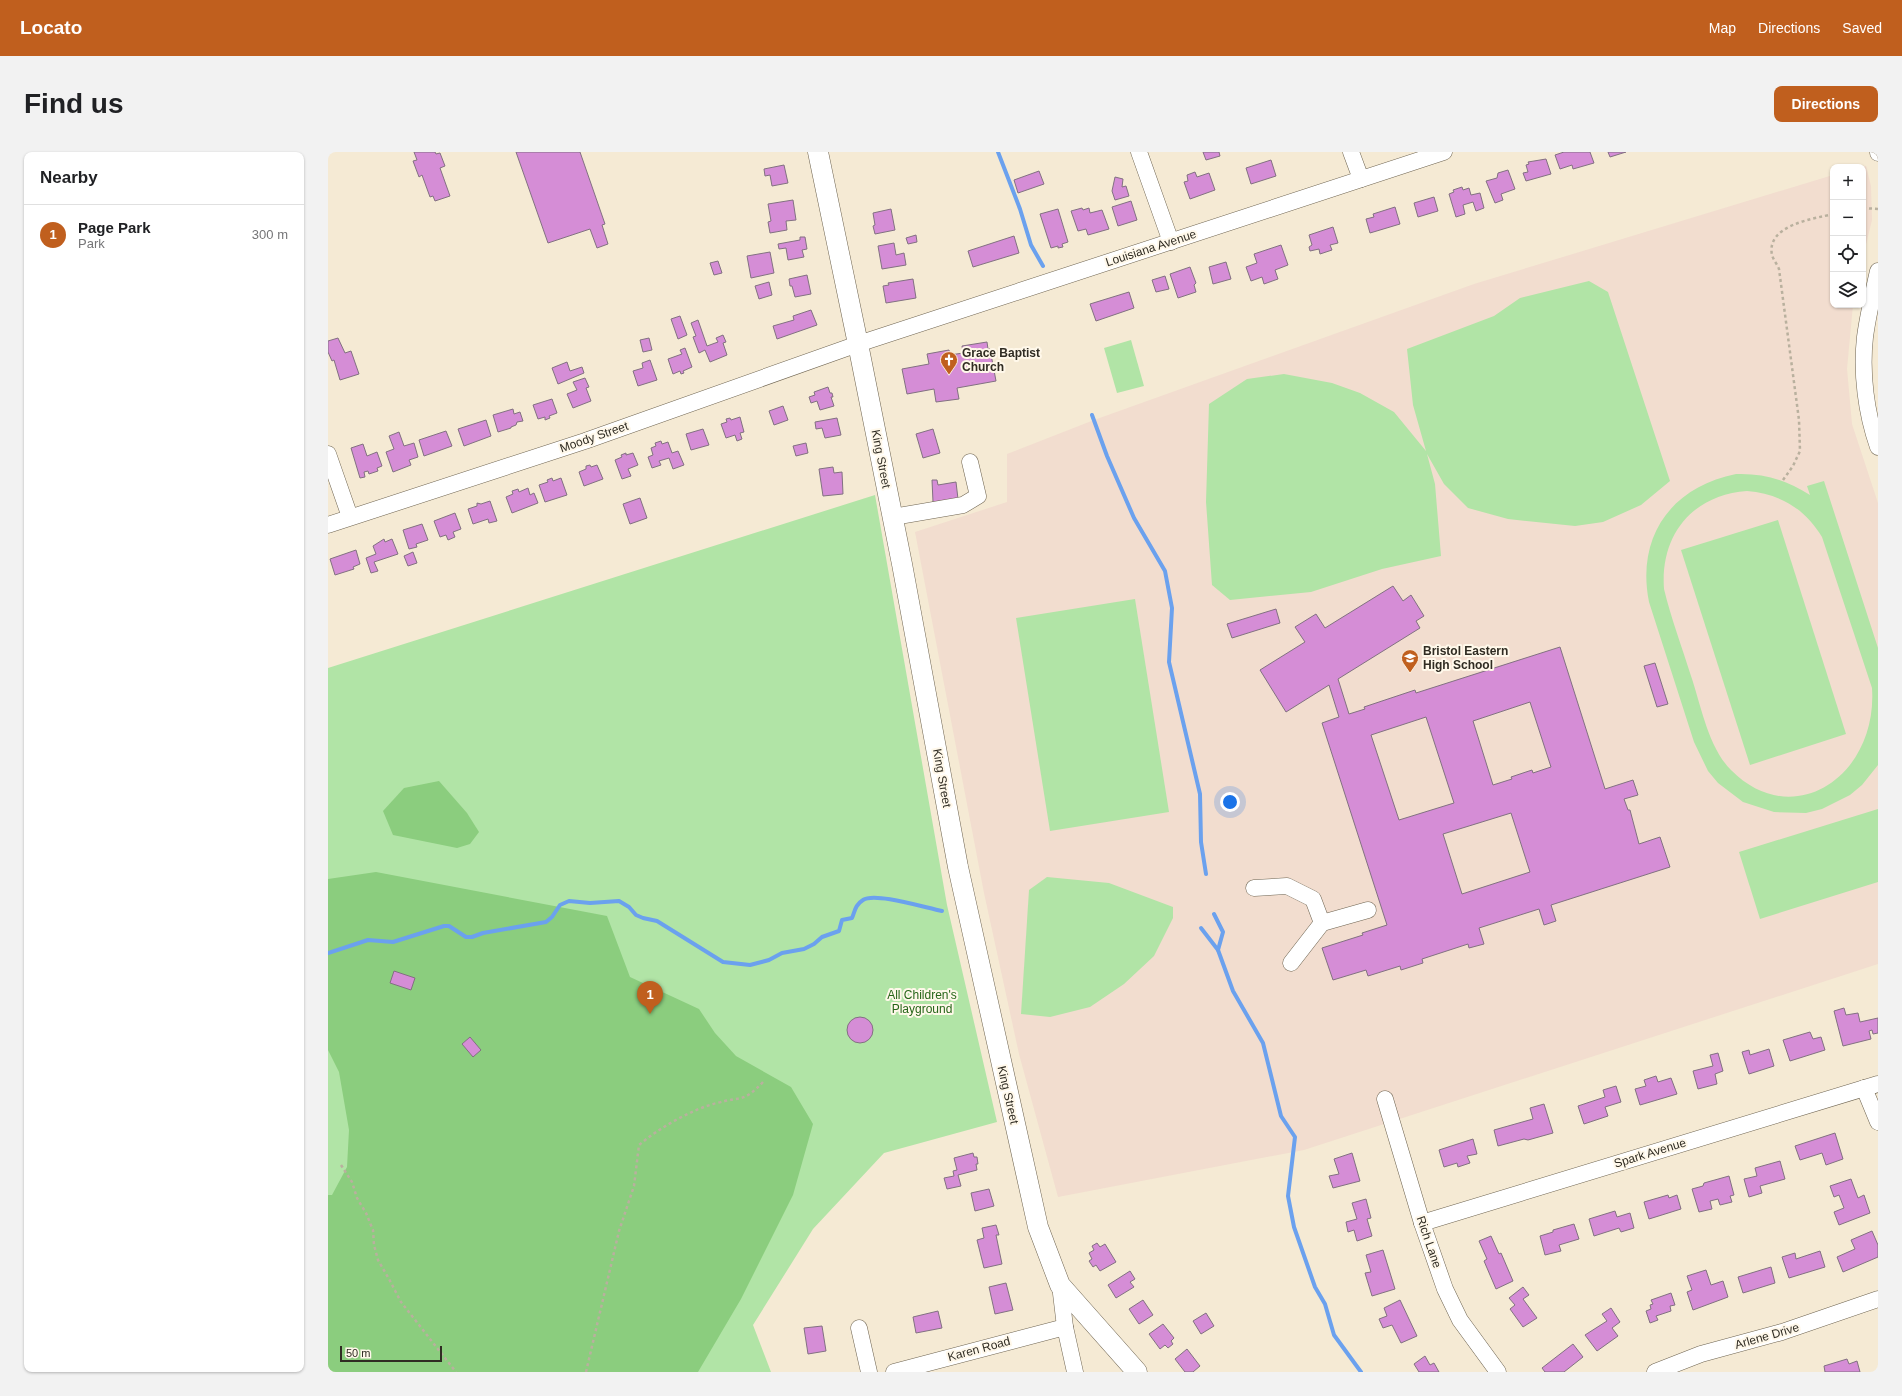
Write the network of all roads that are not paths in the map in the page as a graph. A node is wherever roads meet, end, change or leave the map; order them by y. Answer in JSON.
{"nodes":[{"id":1,"x":818,"y":152,"type":"edge"},
{"id":2,"x":1139,"y":152,"type":"edge"},
{"id":3,"x":1351,"y":152,"type":"edge"},
{"id":4,"x":1444,"y":152,"type":"edge"},
{"id":5,"x":1361,"y":179,"type":"junction"},
{"id":6,"x":1170,"y":242,"type":"junction"},
{"id":7,"x":1878,"y":271,"type":"edge"},
{"id":8,"x":858,"y":344,"type":"junction"},
{"id":9,"x":1878,"y":447,"type":"edge"},
{"id":10,"x":328,"y":454,"type":"edge"},
{"id":11,"x":970,"y":462,"type":"dead end"},
{"id":12,"x":893,"y":517,"type":"junction"},
{"id":13,"x":350,"y":518,"type":"junction"},
{"id":14,"x":328,"y":525,"type":"edge"},
{"id":15,"x":1254,"y":888,"type":"dead end"},
{"id":16,"x":1368,"y":910,"type":"dead end"},
{"id":17,"x":1322,"y":923,"type":"junction"},
{"id":18,"x":1291,"y":963,"type":"dead end"},
{"id":19,"x":1871,"y":1086,"type":"edge"},
{"id":20,"x":1385,"y":1099,"type":"dead end"},
{"id":21,"x":1878,"y":1122,"type":"edge"},
{"id":22,"x":1422,"y":1223,"type":"junction"},
{"id":23,"x":1060,"y":1285,"type":"junction"},
{"id":24,"x":1878,"y":1299,"type":"edge"},
{"id":25,"x":1065,"y":1327,"type":"junction"},
{"id":26,"x":859,"y":1328,"type":"dead end"},
{"id":27,"x":869,"y":1372,"type":"edge"},
{"id":28,"x":894,"y":1372,"type":"edge"},
{"id":29,"x":1075,"y":1372,"type":"edge"},
{"id":30,"x":1137,"y":1372,"type":"edge"},
{"id":31,"x":1498,"y":1372,"type":"edge"},
{"id":32,"x":1655,"y":1372,"type":"edge"}],
"edges":[{"from":1,"to":8,"type":"main road","name":"King Street"},
{"from":2,"to":6,"type":"street"},
{"from":3,"to":5,"type":"street"},
{"from":4,"to":5,"type":"street","name":"Louisiana Avenue"},
{"from":5,"to":6,"type":"street","name":"Louisiana Avenue"},
{"from":6,"to":8,"type":"street","name":"Louisiana Avenue"},
{"from":7,"to":9,"type":"street"},
{"from":8,"to":12,"type":"main road","name":"King Street"},
{"from":8,"to":13,"type":"street","name":"Moody Street"},
{"from":10,"to":13,"type":"street"},
{"from":11,"to":12,"type":"street"},
{"from":12,"to":23,"type":"main road","name":"King Street"},
{"from":13,"to":14,"type":"street","name":"Moody Street"},
{"from":15,"to":17,"type":"street"},
{"from":16,"to":17,"type":"street"},
{"from":17,"to":18,"type":"street"},
{"from":19,"to":21,"type":"street"},
{"from":19,"to":22,"type":"street","name":"Spark Avenue"},
{"from":20,"to":22,"type":"street","name":"Rich Lane"},
{"from":22,"to":31,"type":"street","name":"Rich Lane"},
{"from":23,"to":25,"type":"street"},
{"from":23,"to":30,"type":"main road","name":"King Street"},
{"from":24,"to":32,"type":"street","name":"Arlene Drive"},
{"from":25,"to":28,"type":"street","name":"Karen Road"},
{"from":25,"to":29,"type":"street"},
{"from":26,"to":27,"type":"street"}]}
